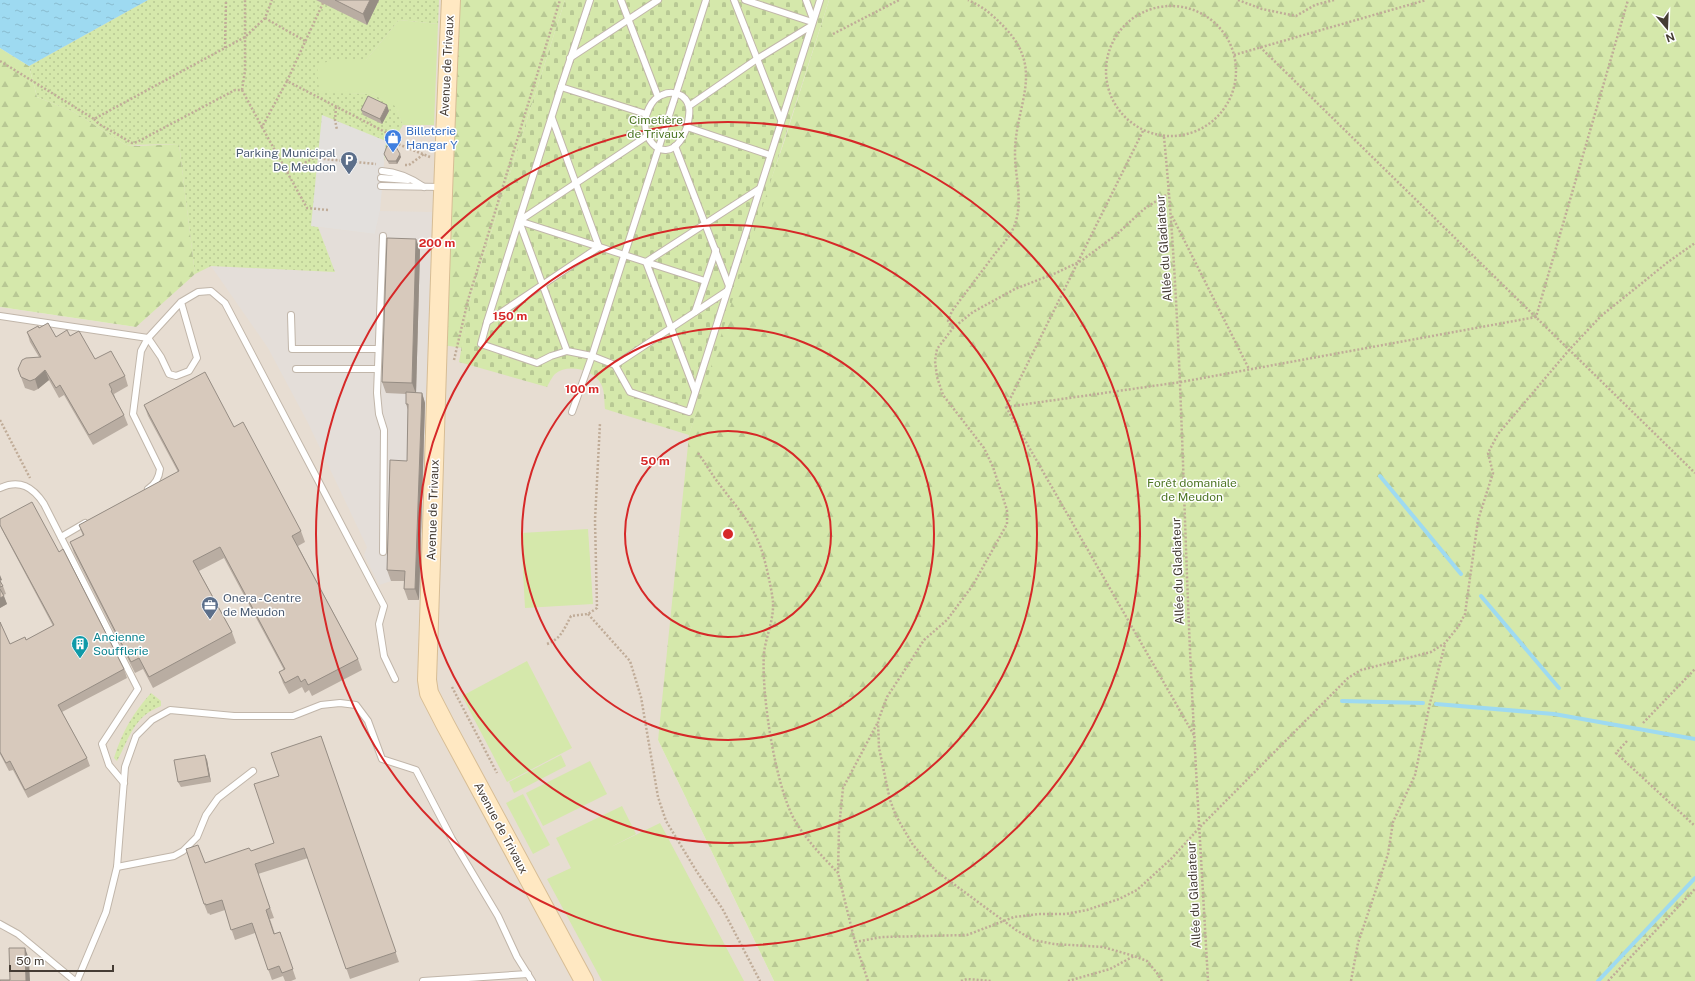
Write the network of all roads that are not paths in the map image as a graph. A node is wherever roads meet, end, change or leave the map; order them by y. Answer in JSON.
{"nodes":[{"id":1,"x":451,"y":0,"type":"edge"},
{"id":2,"x":590,"y":0,"type":"edge"},
{"id":3,"x":621,"y":0,"type":"edge"},
{"id":4,"x":658,"y":0,"type":"edge"},
{"id":5,"x":706,"y":0,"type":"edge"},
{"id":6,"x":734,"y":0,"type":"edge"},
{"id":7,"x":745,"y":0,"type":"edge"},
{"id":8,"x":806,"y":0,"type":"edge"},
{"id":9,"x":820,"y":0,"type":"edge"},
{"id":10,"x":628,"y":19,"type":"junction"},
{"id":11,"x":812,"y":22,"type":"junction"},
{"id":12,"x":570,"y":58,"type":"junction"},
{"id":13,"x":757,"y":59,"type":"junction"},
{"id":14,"x":561,"y":87,"type":"junction"},
{"id":15,"x":676,"y":93,"type":"junction"},
{"id":16,"x":658,"y":97,"type":"junction"},
{"id":17,"x":689,"y":106,"type":"junction"},
{"id":18,"x":646,"y":114,"type":"junction"},
{"id":19,"x":552,"y":118,"type":"junction"},
{"id":20,"x":781,"y":120,"type":"junction"},
{"id":21,"x":687,"y":127,"type":"junction"},
{"id":22,"x":647,"y":136,"type":"junction"},
{"id":23,"x":675,"y":146,"type":"junction"},
{"id":24,"x":658,"y":148,"type":"junction"},
{"id":25,"x":770,"y":155,"type":"junction"},
{"id":26,"x":382,"y":171,"type":"dead end"},
{"id":27,"x":381,"y":178,"type":"dead end"},
{"id":28,"x":414,"y":180,"type":"junction"},
{"id":29,"x":576,"y":183,"type":"junction"},
{"id":30,"x":381,"y":186,"type":"dead end"},
{"id":31,"x":424,"y":187,"type":"junction"},
{"id":32,"x":442,"y":187,"type":"junction"},
{"id":33,"x":759,"y":189,"type":"junction"},
{"id":34,"x":519,"y":221,"type":"junction"},
{"id":35,"x":705,"y":223,"type":"junction"},
{"id":36,"x":383,"y":236,"type":"dead end"},
{"id":37,"x":600,"y":247,"type":"junction"},
{"id":38,"x":716,"y":250,"type":"junction"},
{"id":39,"x":624,"y":256,"type":"junction"},
{"id":40,"x":646,"y":262,"type":"junction"},
{"id":41,"x":705,"y":281,"type":"junction"},
{"id":42,"x":543,"y":286,"type":"junction"},
{"id":43,"x":728,"y":288,"type":"junction"},
{"id":44,"x":181,"y":302,"type":"junction"},
{"id":45,"x":695,"y":312,"type":"junction"},
{"id":46,"x":291,"y":315,"type":"dead end"},
{"id":47,"x":0,"y":316,"type":"edge"},
{"id":48,"x":487,"y":322,"type":"junction"},
{"id":49,"x":671,"y":327,"type":"junction"},
{"id":50,"x":148,"y":338,"type":"junction"},
{"id":51,"x":378,"y":349,"type":"junction"},
{"id":52,"x":567,"y":351,"type":"junction"},
{"id":53,"x":592,"y":356,"type":"junction"},
{"id":54,"x":615,"y":365,"type":"junction"},
{"id":55,"x":296,"y":369,"type":"dead end"},
{"id":56,"x":378,"y":369,"type":"junction"},
{"id":57,"x":695,"y":391,"type":"junction"},
{"id":58,"x":572,"y":412,"type":"dead end"},
{"id":59,"x":0,"y":488,"type":"edge"},
{"id":60,"x":144,"y":491,"type":"edge"},
{"id":61,"x":88,"y":521,"type":"edge"},
{"id":62,"x":60,"y":537,"type":"junction"},
{"id":63,"x":383,"y":552,"type":"dead end"},
{"id":64,"x":395,"y":679,"type":"dead end"},
{"id":65,"x":253,"y":771,"type":"dead end"},
{"id":66,"x":124,"y":783,"type":"junction"},
{"id":67,"x":117,"y":867,"type":"junction"},
{"id":68,"x":0,"y":924,"type":"edge"},
{"id":69,"x":528,"y":974,"type":"junction"},
{"id":70,"x":76,"y":981,"type":"edge"},
{"id":71,"x":423,"y":981,"type":"edge"},
{"id":72,"x":532,"y":981,"type":"edge"},
{"id":73,"x":584,"y":981,"type":"edge"}],
"edges":[{"from":1,"to":32,"type":"main road","name":"Avenue de Trivaux"},
{"from":2,"to":12,"type":"lane"},
{"from":3,"to":10,"type":"lane"},
{"from":4,"to":10,"type":"lane"},
{"from":5,"to":15,"type":"lane"},
{"from":6,"to":13,"type":"lane"},
{"from":7,"to":11,"type":"lane"},
{"from":8,"to":11,"type":"lane"},
{"from":9,"to":11,"type":"lane"},
{"from":10,"to":12,"type":"lane"},
{"from":10,"to":16,"type":"lane"},
{"from":11,"to":13,"type":"lane"},
{"from":11,"to":20,"type":"lane"},
{"from":12,"to":14,"type":"lane"},
{"from":13,"to":17,"type":"lane"},
{"from":13,"to":20,"type":"lane"},
{"from":14,"to":18,"type":"lane"},
{"from":14,"to":19,"type":"lane"},
{"from":15,"to":16,"type":"lane"},
{"from":15,"to":17,"type":"lane"},
{"from":15,"to":24,"type":"lane"},
{"from":16,"to":18,"type":"lane"},
{"from":17,"to":21,"type":"lane"},
{"from":18,"to":22,"type":"lane"},
{"from":19,"to":29,"type":"lane"},
{"from":19,"to":34,"type":"lane"},
{"from":20,"to":25,"type":"lane"},
{"from":21,"to":23,"type":"lane"},
{"from":21,"to":25,"type":"lane"},
{"from":22,"to":24,"type":"lane"},
{"from":22,"to":29,"type":"lane"},
{"from":23,"to":24,"type":"lane"},
{"from":23,"to":35,"type":"lane"},
{"from":24,"to":39,"type":"lane"},
{"from":25,"to":33,"type":"lane"},
{"from":26,"to":28,"type":"lane"},
{"from":27,"to":28,"type":"lane"},
{"from":28,"to":31,"type":"lane"},
{"from":29,"to":34,"type":"lane"},
{"from":29,"to":37,"type":"lane"},
{"from":30,"to":31,"type":"lane"},
{"from":31,"to":32,"type":"lane"},
{"from":32,"to":73,"type":"main road","name":"Avenue de Trivaux"},
{"from":33,"to":35,"type":"lane"},
{"from":33,"to":43,"type":"lane"},
{"from":34,"to":37,"type":"lane"},
{"from":34,"to":42,"type":"lane"},
{"from":34,"to":48,"type":"lane"},
{"from":35,"to":38,"type":"lane"},
{"from":35,"to":40,"type":"lane"},
{"from":36,"to":51,"type":"lane"},
{"from":37,"to":39,"type":"lane"},
{"from":37,"to":42,"type":"lane"},
{"from":38,"to":41,"type":"lane"},
{"from":38,"to":43,"type":"lane"},
{"from":39,"to":40,"type":"lane"},
{"from":39,"to":53,"type":"lane"},
{"from":40,"to":41,"type":"lane"},
{"from":40,"to":49,"type":"lane"},
{"from":41,"to":45,"type":"lane"},
{"from":42,"to":48,"type":"lane"},
{"from":42,"to":52,"type":"lane"},
{"from":43,"to":45,"type":"lane"},
{"from":43,"to":57,"type":"lane"},
{"from":44,"to":50,"type":"lane"},
{"from":44,"to":50,"type":"lane"},
{"from":44,"to":64,"type":"lane"},
{"from":45,"to":49,"type":"lane"},
{"from":46,"to":51,"type":"lane"},
{"from":47,"to":50,"type":"lane"},
{"from":48,"to":52,"type":"lane"},
{"from":49,"to":54,"type":"lane"},
{"from":49,"to":57,"type":"lane"},
{"from":50,"to":60,"type":"lane"},
{"from":51,"to":56,"type":"lane"},
{"from":52,"to":53,"type":"lane"},
{"from":53,"to":54,"type":"lane"},
{"from":53,"to":58,"type":"lane"},
{"from":54,"to":57,"type":"lane"},
{"from":55,"to":56,"type":"lane"},
{"from":56,"to":63,"type":"lane"},
{"from":59,"to":62,"type":"lane"},
{"from":61,"to":62,"type":"lane"},
{"from":62,"to":66,"type":"lane"},
{"from":65,"to":67,"type":"lane"},
{"from":66,"to":67,"type":"lane"},
{"from":66,"to":69,"type":"lane"},
{"from":67,"to":70,"type":"lane"},
{"from":68,"to":70,"type":"lane"},
{"from":69,"to":71,"type":"lane"},
{"from":69,"to":72,"type":"lane"}]}
